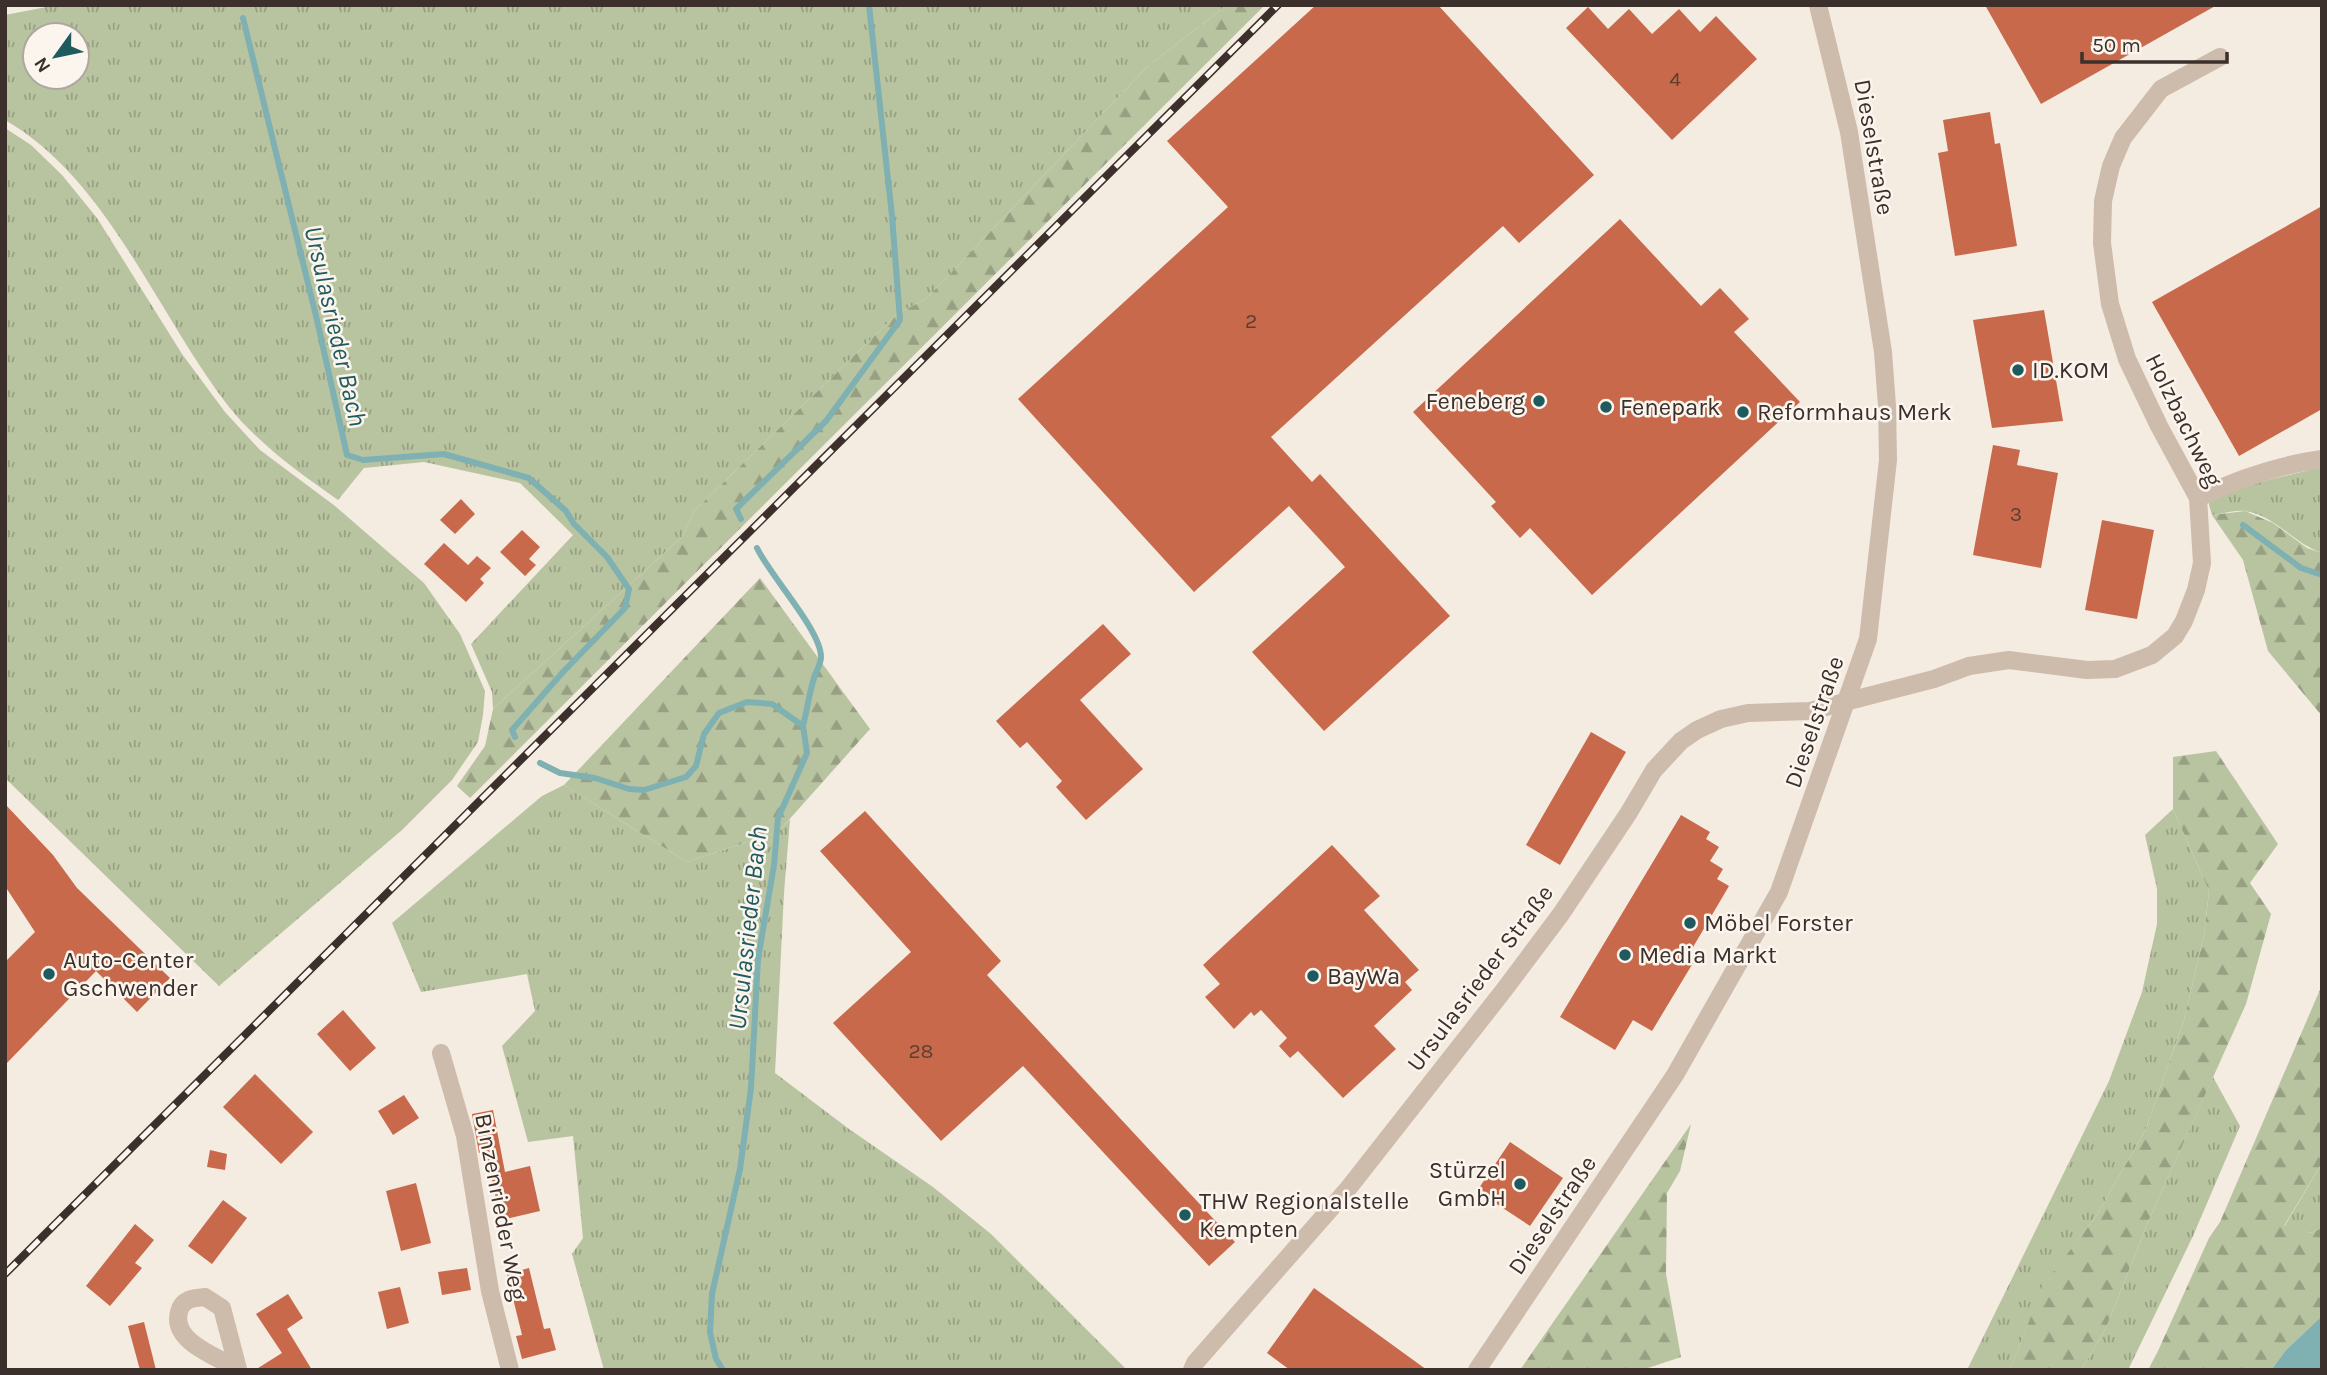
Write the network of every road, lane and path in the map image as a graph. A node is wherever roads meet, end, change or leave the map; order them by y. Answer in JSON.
{"nodes":[{"id":1,"x":1818,"y":5,"type":"edge"},
{"id":2,"x":2220,"y":57,"type":"dead end"},
{"id":3,"x":2322,"y":459,"type":"edge"},
{"id":4,"x":2198,"y":498,"type":"junction"},
{"id":5,"x":1848,"y":700,"type":"junction"},
{"id":6,"x":441,"y":1053,"type":"dead end"},
{"id":7,"x":510,"y":1370,"type":"edge"},
{"id":8,"x":1192,"y":1370,"type":"edge"},
{"id":9,"x":1477,"y":1370,"type":"edge"}],
"edges":[{"from":1,"to":5,"type":"street","name":"Dieselstraße"},
{"from":2,"to":4,"type":"street","name":"Holzbachweg"},
{"from":3,"to":4,"type":"street"},
{"from":4,"to":5,"type":"street","name":"Holzbachweg"},
{"from":5,"to":8,"type":"street","name":"Ursulasrieder Straße"},
{"from":5,"to":9,"type":"street","name":"Dieselstraße"},
{"from":6,"to":7,"type":"street","name":"Binzenrieder Weg"}]}
